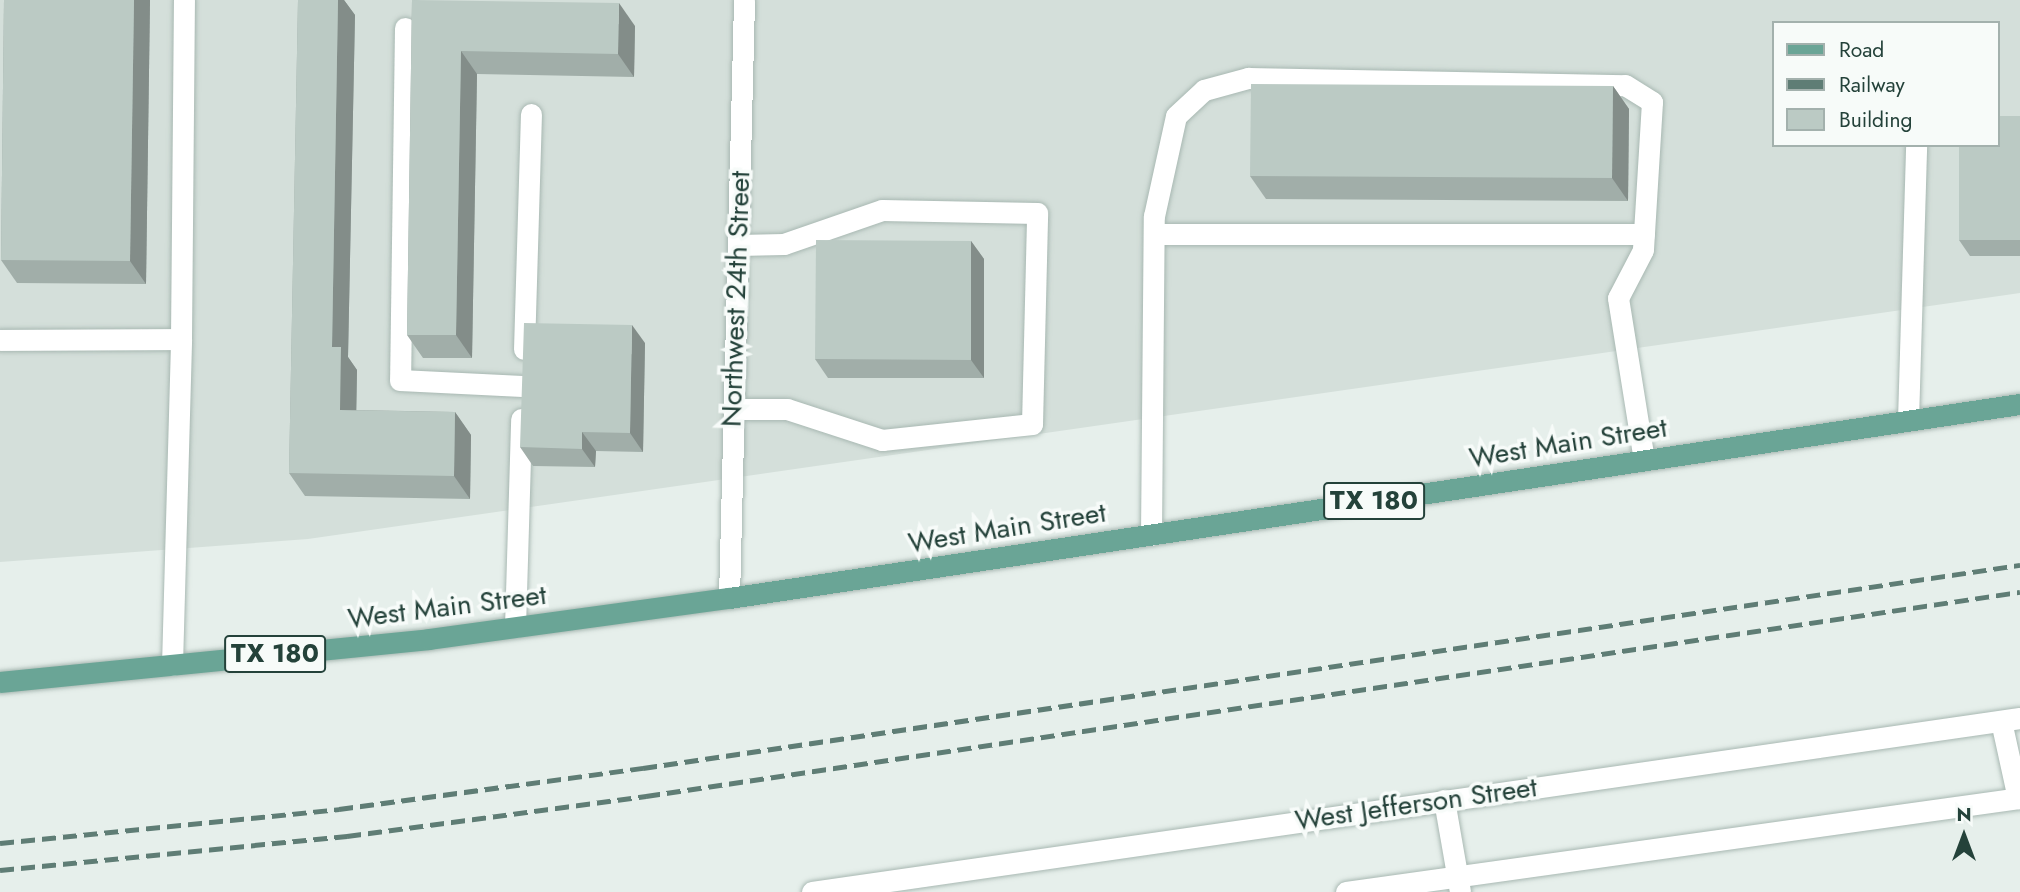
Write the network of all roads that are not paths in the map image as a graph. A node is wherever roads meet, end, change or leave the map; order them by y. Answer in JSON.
{"nodes":[{"id":1,"x":184,"y":0,"type":"edge"},
{"id":2,"x":744,"y":0,"type":"edge"},
{"id":3,"x":405,"y":28,"type":"dead end"},
{"id":4,"x":531,"y":114,"type":"dead end"},
{"id":5,"x":1916,"y":147,"type":"edge"},
{"id":6,"x":1154,"y":234,"type":"junction"},
{"id":7,"x":1644,"y":234,"type":"junction"},
{"id":8,"x":738,"y":245,"type":"junction"},
{"id":9,"x":181,"y":339,"type":"junction"},
{"id":10,"x":0,"y":340,"type":"edge"},
{"id":11,"x":523,"y":386,"type":"junction"},
{"id":12,"x":2020,"y":404,"type":"edge"},
{"id":13,"x":733,"y":409,"type":"junction"},
{"id":14,"x":1908,"y":421,"type":"junction"},
{"id":15,"x":1644,"y":460,"type":"junction"},
{"id":16,"x":1151,"y":535,"type":"junction"},
{"id":17,"x":729,"y":598,"type":"junction"},
{"id":18,"x":515,"y":627,"type":"junction"},
{"id":19,"x":172,"y":665,"type":"junction"},
{"id":20,"x":0,"y":682,"type":"edge"},
{"id":21,"x":2010,"y":720,"type":"edge"},
{"id":22,"x":2019,"y":798,"type":"edge"},
{"id":23,"x":1444,"y":800,"type":"junction"},
{"id":24,"x":1461,"y":883,"type":"edge"},
{"id":25,"x":812,"y":892,"type":"edge"},
{"id":26,"x":1346,"y":892,"type":"edge"}],
"edges":[{"from":1,"to":9,"type":"main road"},
{"from":2,"to":8,"type":"main road","name":"Northwest 24th Street"},
{"from":3,"to":11,"type":"main road"},
{"from":4,"to":11,"type":"main road"},
{"from":5,"to":14,"type":"main road"},
{"from":6,"to":7,"type":"main road"},
{"from":6,"to":7,"type":"main road"},
{"from":6,"to":16,"type":"main road"},
{"from":7,"to":15,"type":"main road"},
{"from":8,"to":13,"type":"main road","name":"Northwest 24th Street"},
{"from":8,"to":13,"type":"main road"},
{"from":9,"to":10,"type":"main road"},
{"from":9,"to":19,"type":"main road"},
{"from":11,"to":18,"type":"main road"},
{"from":12,"to":14,"type":"main road","name":"West Main Street","number":"TX 180"},
{"from":13,"to":17,"type":"main road","name":"Northwest 24th Street"},
{"from":14,"to":15,"type":"main road","name":"West Main Street","number":"TX 180"},
{"from":15,"to":16,"type":"main road","name":"West Main Street","number":"TX 180"},
{"from":16,"to":17,"type":"main road","name":"West Main Street","number":"TX 180"},
{"from":17,"to":18,"type":"main road","name":"West Main Street","number":"TX 180"},
{"from":18,"to":19,"type":"main road","name":"West Main Street","number":"TX 180"},
{"from":19,"to":20,"type":"main road","name":"West Main Street","number":"TX 180"},
{"from":21,"to":22,"type":"main road"},
{"from":21,"to":23,"type":"main road","name":"West Jefferson Street"},
{"from":22,"to":24,"type":"main road"},
{"from":23,"to":24,"type":"main road"},
{"from":23,"to":25,"type":"main road","name":"West Jefferson Street"},
{"from":24,"to":26,"type":"main road"}]}
